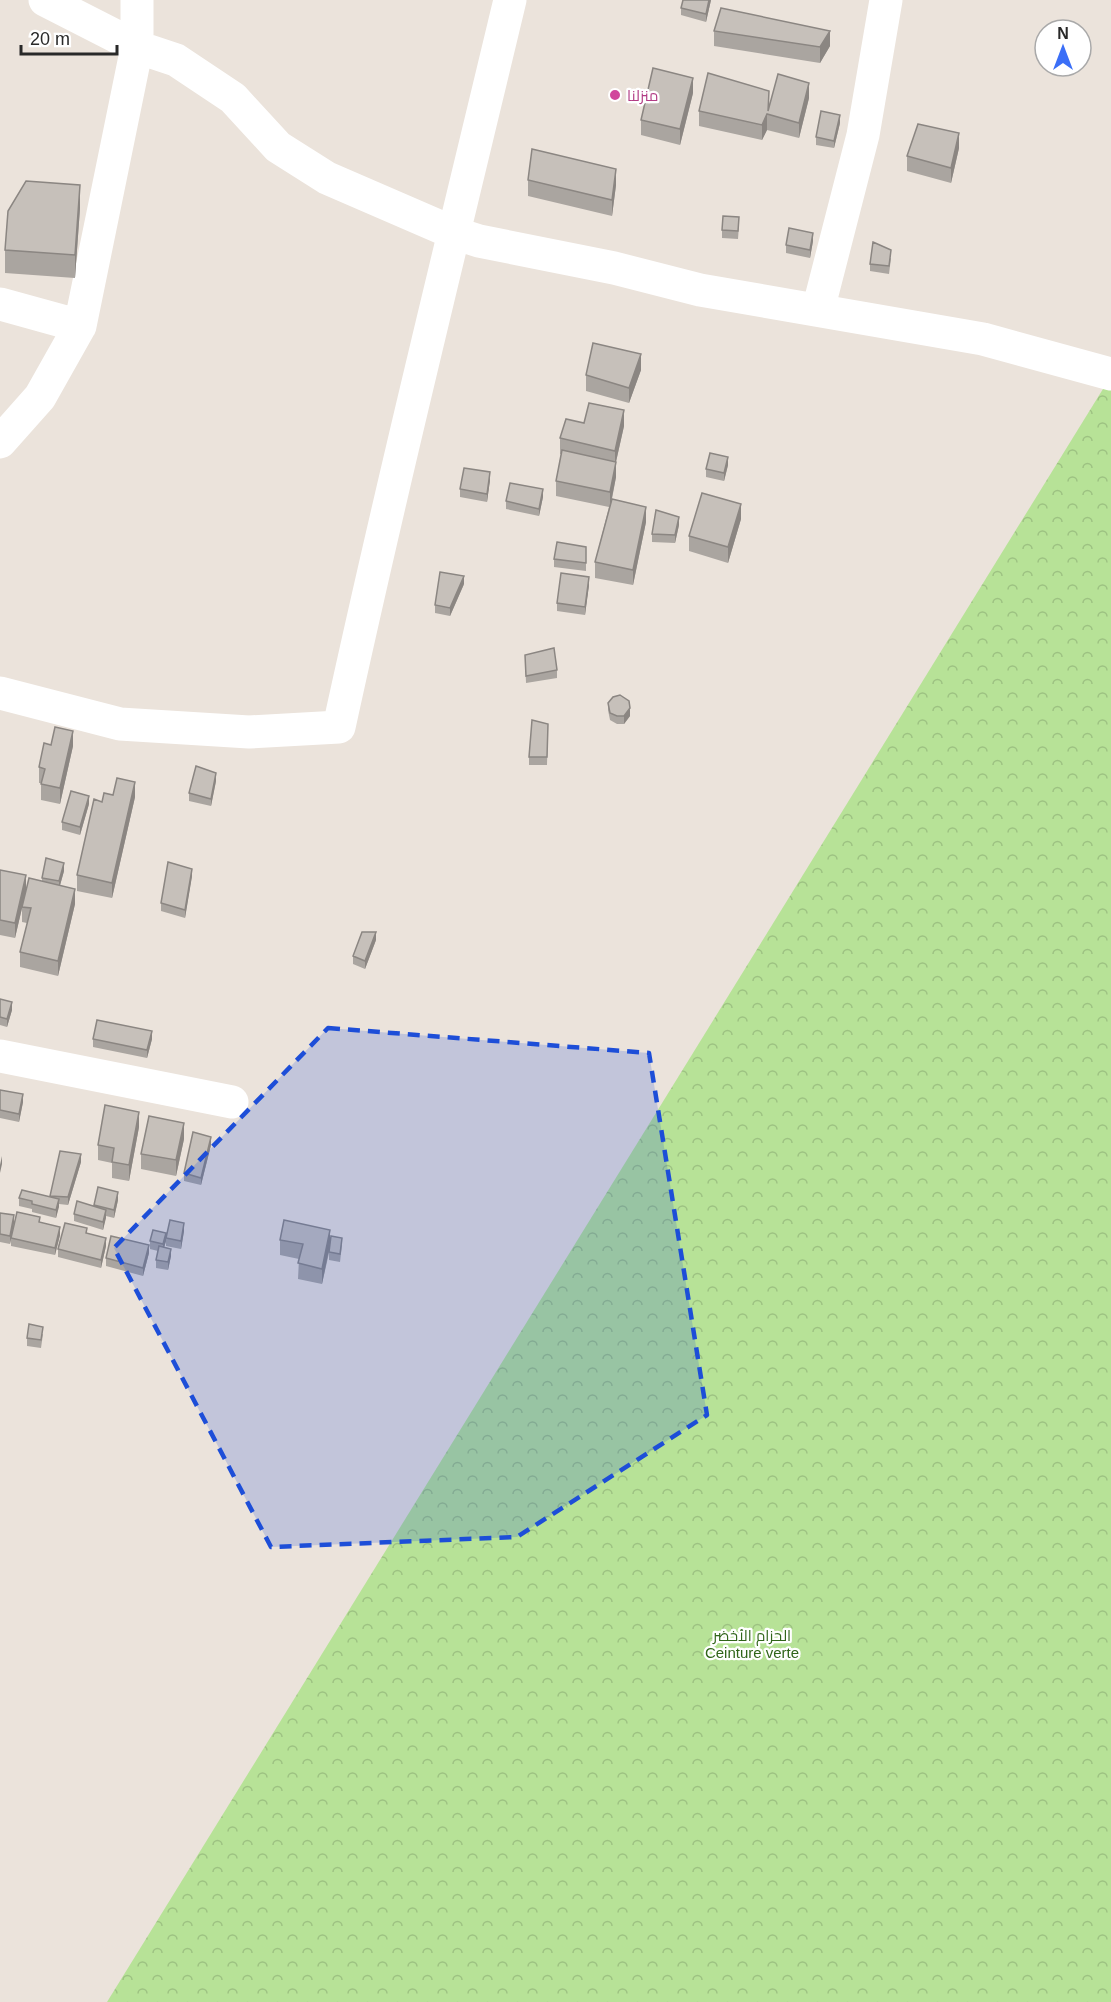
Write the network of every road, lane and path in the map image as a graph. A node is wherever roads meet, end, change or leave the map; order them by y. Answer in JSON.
{"nodes":[{"id":1,"x":45,"y":0,"type":"edge"},
{"id":2,"x":137,"y":0,"type":"edge"},
{"id":3,"x":510,"y":0,"type":"edge"},
{"id":4,"x":886,"y":0,"type":"edge"},
{"id":5,"x":137,"y":47,"type":"junction"},
{"id":6,"x":454,"y":233,"type":"junction"},
{"id":7,"x":0,"y":304,"type":"edge"},
{"id":8,"x":818,"y":310,"type":"junction"},
{"id":9,"x":80,"y":326,"type":"junction"},
{"id":10,"x":1111,"y":374,"type":"edge"},
{"id":11,"x":0,"y":441,"type":"edge"},
{"id":12,"x":0,"y":693,"type":"edge"},
{"id":13,"x":0,"y":1056,"type":"edge"},
{"id":14,"x":232,"y":1102,"type":"dead end"}],
"edges":[{"from":1,"to":5,"type":"street"},
{"from":2,"to":5,"type":"street"},
{"from":3,"to":6,"type":"street"},
{"from":4,"to":8,"type":"street"},
{"from":5,"to":6,"type":"street"},
{"from":5,"to":9,"type":"street"},
{"from":6,"to":8,"type":"street"},
{"from":6,"to":12,"type":"street"},
{"from":7,"to":9,"type":"street"},
{"from":8,"to":10,"type":"street"},
{"from":9,"to":11,"type":"street"},
{"from":13,"to":14,"type":"street"}]}
